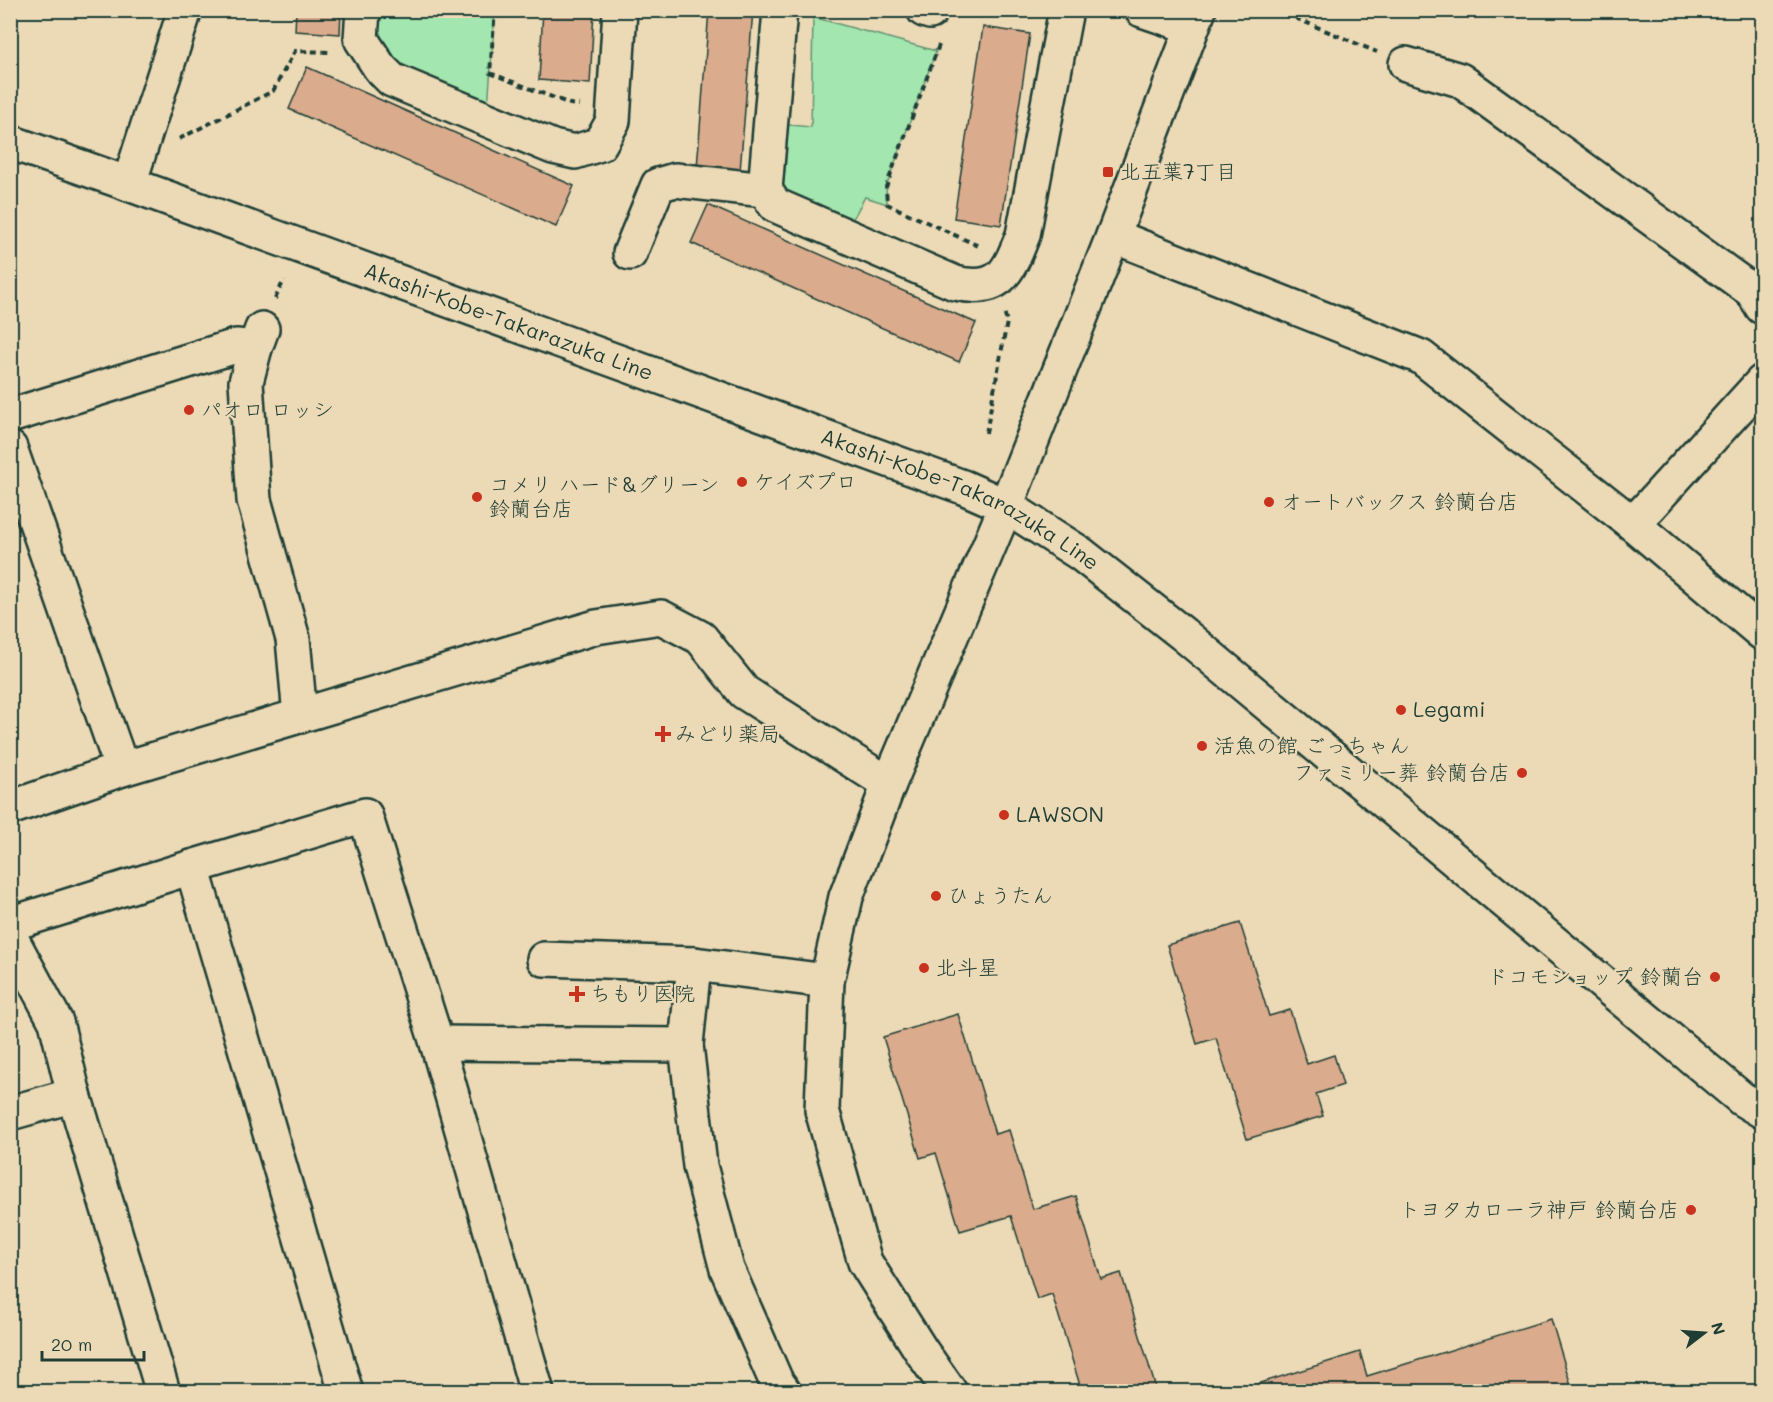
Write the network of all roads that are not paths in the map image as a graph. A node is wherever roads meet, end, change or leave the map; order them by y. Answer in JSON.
{"nodes":[{"id":1,"x":185,"y":10,"type":"edge"},
{"id":2,"x":363,"y":10,"type":"edge"},
{"id":3,"x":620,"y":10,"type":"edge"},
{"id":4,"x":780,"y":10,"type":"edge"},
{"id":5,"x":1142,"y":10,"type":"edge"},
{"id":6,"x":1065,"y":16,"type":"edge"},
{"id":7,"x":1196,"y":19,"type":"edge"},
{"id":8,"x":1406,"y":64,"type":"road end"},
{"id":9,"x":10,"y":142,"type":"edge"},
{"id":10,"x":129,"y":184,"type":"junction"},
{"id":11,"x":765,"y":190,"type":"junction"},
{"id":12,"x":1113,"y":236,"type":"junction"},
{"id":13,"x":630,"y":253,"type":"dead end"},
{"id":14,"x":1762,"y":307,"type":"edge"},
{"id":15,"x":1762,"y":382,"type":"edge"},
{"id":16,"x":10,"y":416,"type":"edge"},
{"id":17,"x":10,"y":448,"type":"edge"},
{"id":18,"x":1006,"y":506,"type":"junction"},
{"id":19,"x":1633,"y":524,"type":"junction"},
{"id":20,"x":1762,"y":633,"type":"edge"},
{"id":21,"x":300,"y":716,"type":"junction"},
{"id":22,"x":122,"y":769,"type":"junction"},
{"id":23,"x":889,"y":784,"type":"junction"},
{"id":24,"x":10,"y":808,"type":"edge"},
{"id":25,"x":192,"y":867,"type":"junction"},
{"id":26,"x":10,"y":924,"type":"edge"},
{"id":27,"x":10,"y":936,"type":"edge"},
{"id":28,"x":544,"y":959,"type":"dead end"},
{"id":29,"x":694,"y":964,"type":"junction"},
{"id":30,"x":827,"y":981,"type":"junction"},
{"id":31,"x":437,"y":1043,"type":"junction"},
{"id":32,"x":686,"y":1046,"type":"junction"},
{"id":33,"x":74,"y":1095,"type":"junction"},
{"id":34,"x":1762,"y":1111,"type":"edge"},
{"id":35,"x":10,"y":1113,"type":"edge"},
{"id":36,"x":163,"y":1392,"type":"edge"},
{"id":37,"x":346,"y":1392,"type":"edge"},
{"id":38,"x":537,"y":1392,"type":"edge"},
{"id":39,"x":784,"y":1392,"type":"edge"},
{"id":40,"x":950,"y":1392,"type":"edge"}],
"edges":[{"from":1,"to":10,"type":"street"},
{"from":2,"to":3,"type":"street"},
{"from":4,"to":11,"type":"street"},
{"from":5,"to":7,"type":"street"},
{"from":6,"to":11,"type":"street"},
{"from":7,"to":12,"type":"street"},
{"from":8,"to":14,"type":"street"},
{"from":9,"to":10,"type":"street","name":"Akashi-Kobe-Takarazuka Line"},
{"from":10,"to":18,"type":"street","name":"Akashi-Kobe-Takarazuka Line"},
{"from":11,"to":13,"type":"street"},
{"from":12,"to":18,"type":"street"},
{"from":12,"to":19,"type":"street"},
{"from":15,"to":19,"type":"street"},
{"from":16,"to":21,"type":"street"},
{"from":17,"to":22,"type":"street"},
{"from":18,"to":23,"type":"street"},
{"from":18,"to":34,"type":"street","name":"Akashi-Kobe-Takarazuka Line"},
{"from":19,"to":20,"type":"street"},
{"from":21,"to":22,"type":"street"},
{"from":21,"to":23,"type":"street"},
{"from":22,"to":24,"type":"street"},
{"from":23,"to":30,"type":"street"},
{"from":25,"to":26,"type":"street"},
{"from":25,"to":31,"type":"street"},
{"from":25,"to":37,"type":"street"},
{"from":27,"to":33,"type":"street"},
{"from":28,"to":29,"type":"street"},
{"from":29,"to":30,"type":"street"},
{"from":29,"to":32,"type":"street"},
{"from":30,"to":40,"type":"street"},
{"from":31,"to":32,"type":"street"},
{"from":31,"to":38,"type":"street"},
{"from":32,"to":39,"type":"street"},
{"from":33,"to":35,"type":"street"},
{"from":33,"to":36,"type":"street"}]}
